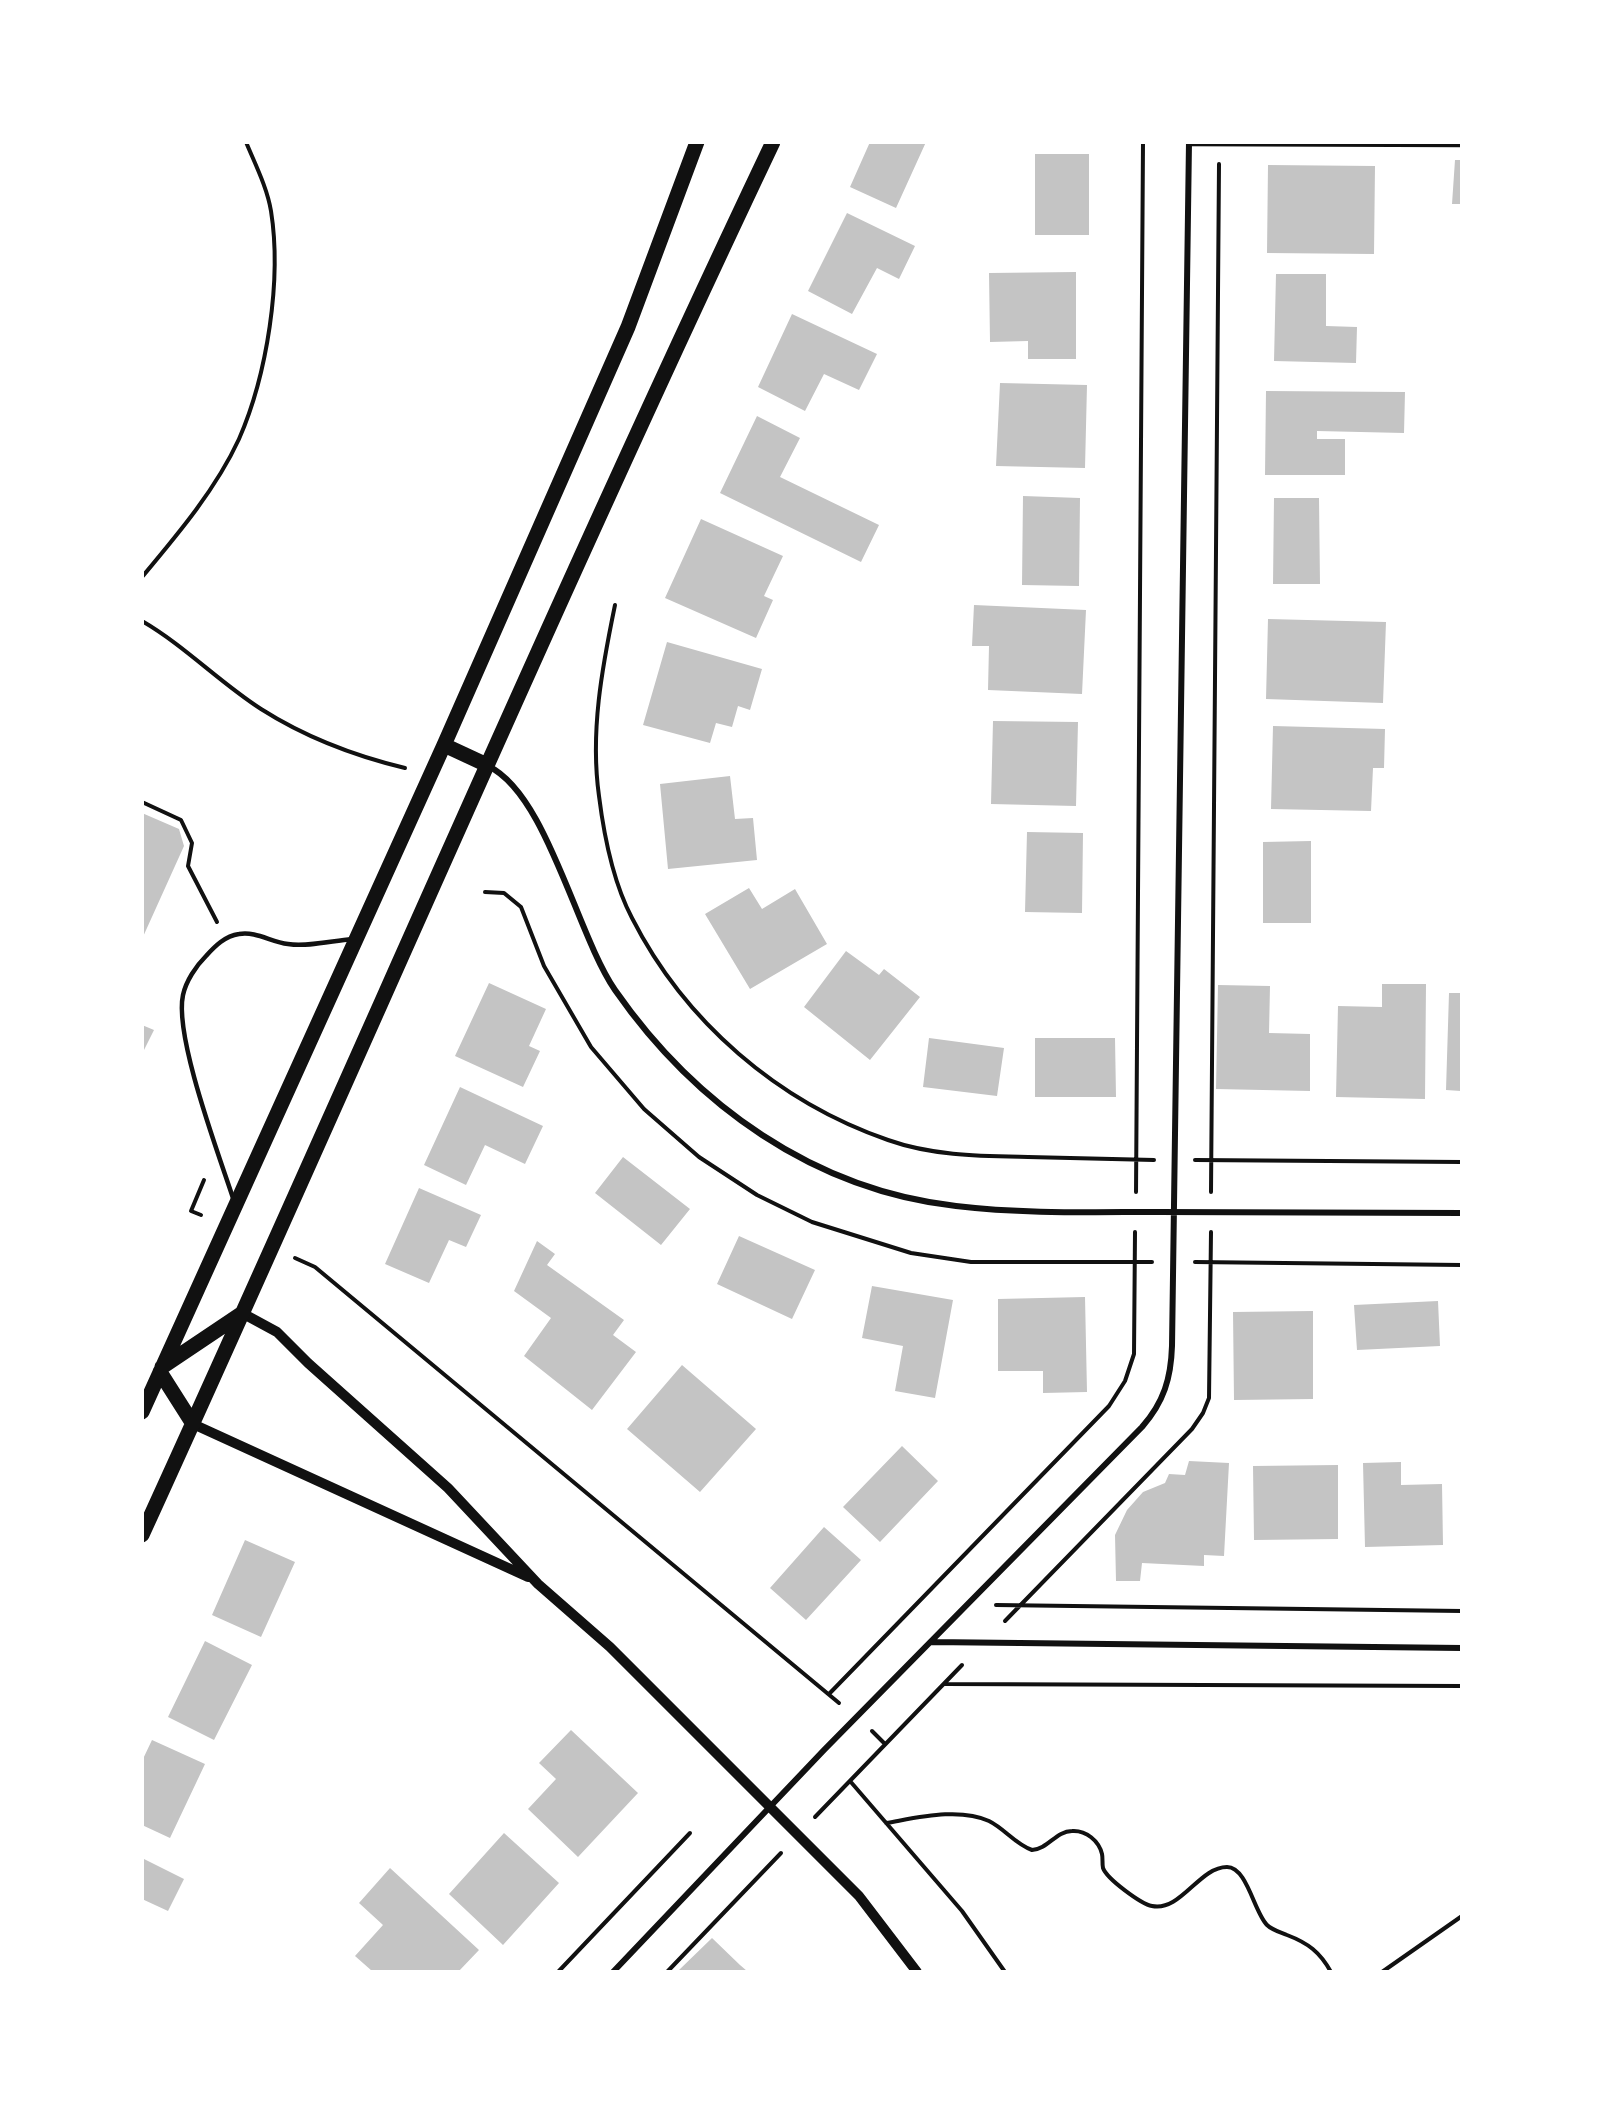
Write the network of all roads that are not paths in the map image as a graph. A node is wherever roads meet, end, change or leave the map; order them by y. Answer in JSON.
{"nodes":[{"id":1,"x":697,"y":142,"type":"edge"},
{"id":2,"x":773,"y":142,"type":"edge"},
{"id":3,"x":1189,"y":143,"type":"edge"},
{"id":4,"x":1461,"y":145,"type":"edge"},
{"id":5,"x":444,"y":745,"type":"junction"},
{"id":6,"x":487,"y":765,"type":"junction"},
{"id":7,"x":354,"y":939,"type":"junction"},
{"id":8,"x":235,"y":1203,"type":"junction"},
{"id":9,"x":1174,"y":1212,"type":"junction"},
{"id":10,"x":1461,"y":1213,"type":"edge"},
{"id":11,"x":242,"y":1313,"type":"junction"},
{"id":12,"x":161,"y":1370,"type":"junction"},
{"id":13,"x":142,"y":1412,"type":"edge"},
{"id":14,"x":193,"y":1424,"type":"junction"},
{"id":15,"x":142,"y":1534,"type":"edge"},
{"id":16,"x":538,"y":1584,"type":"junction"},
{"id":17,"x":931,"y":1642,"type":"junction"},
{"id":18,"x":1461,"y":1648,"type":"edge"},
{"id":19,"x":771,"y":1808,"type":"junction"},
{"id":20,"x":613,"y":1971,"type":"edge"},
{"id":21,"x":917,"y":1971,"type":"edge"}],
"edges":[{"from":1,"to":5,"type":"main road"},
{"from":2,"to":6,"type":"main road"},
{"from":3,"to":4,"type":"lane"},
{"from":3,"to":9,"type":"street"},
{"from":5,"to":6,"type":"main road"},
{"from":5,"to":7,"type":"main road"},
{"from":6,"to":9,"type":"street"},
{"from":6,"to":11,"type":"main road"},
{"from":7,"to":8,"type":"main road"},
{"from":7,"to":8,"type":"lane"},
{"from":8,"to":12,"type":"main road"},
{"from":9,"to":10,"type":"street"},
{"from":9,"to":17,"type":"street"},
{"from":11,"to":12,"type":"main road"},
{"from":11,"to":14,"type":"main road"},
{"from":11,"to":16,"type":"street"},
{"from":12,"to":13,"type":"main road"},
{"from":12,"to":14,"type":"main road"},
{"from":14,"to":15,"type":"main road"},
{"from":14,"to":16,"type":"street"},
{"from":16,"to":19,"type":"street"},
{"from":17,"to":18,"type":"street"},
{"from":17,"to":19,"type":"street"},
{"from":19,"to":20,"type":"street"},
{"from":19,"to":21,"type":"street"}]}
